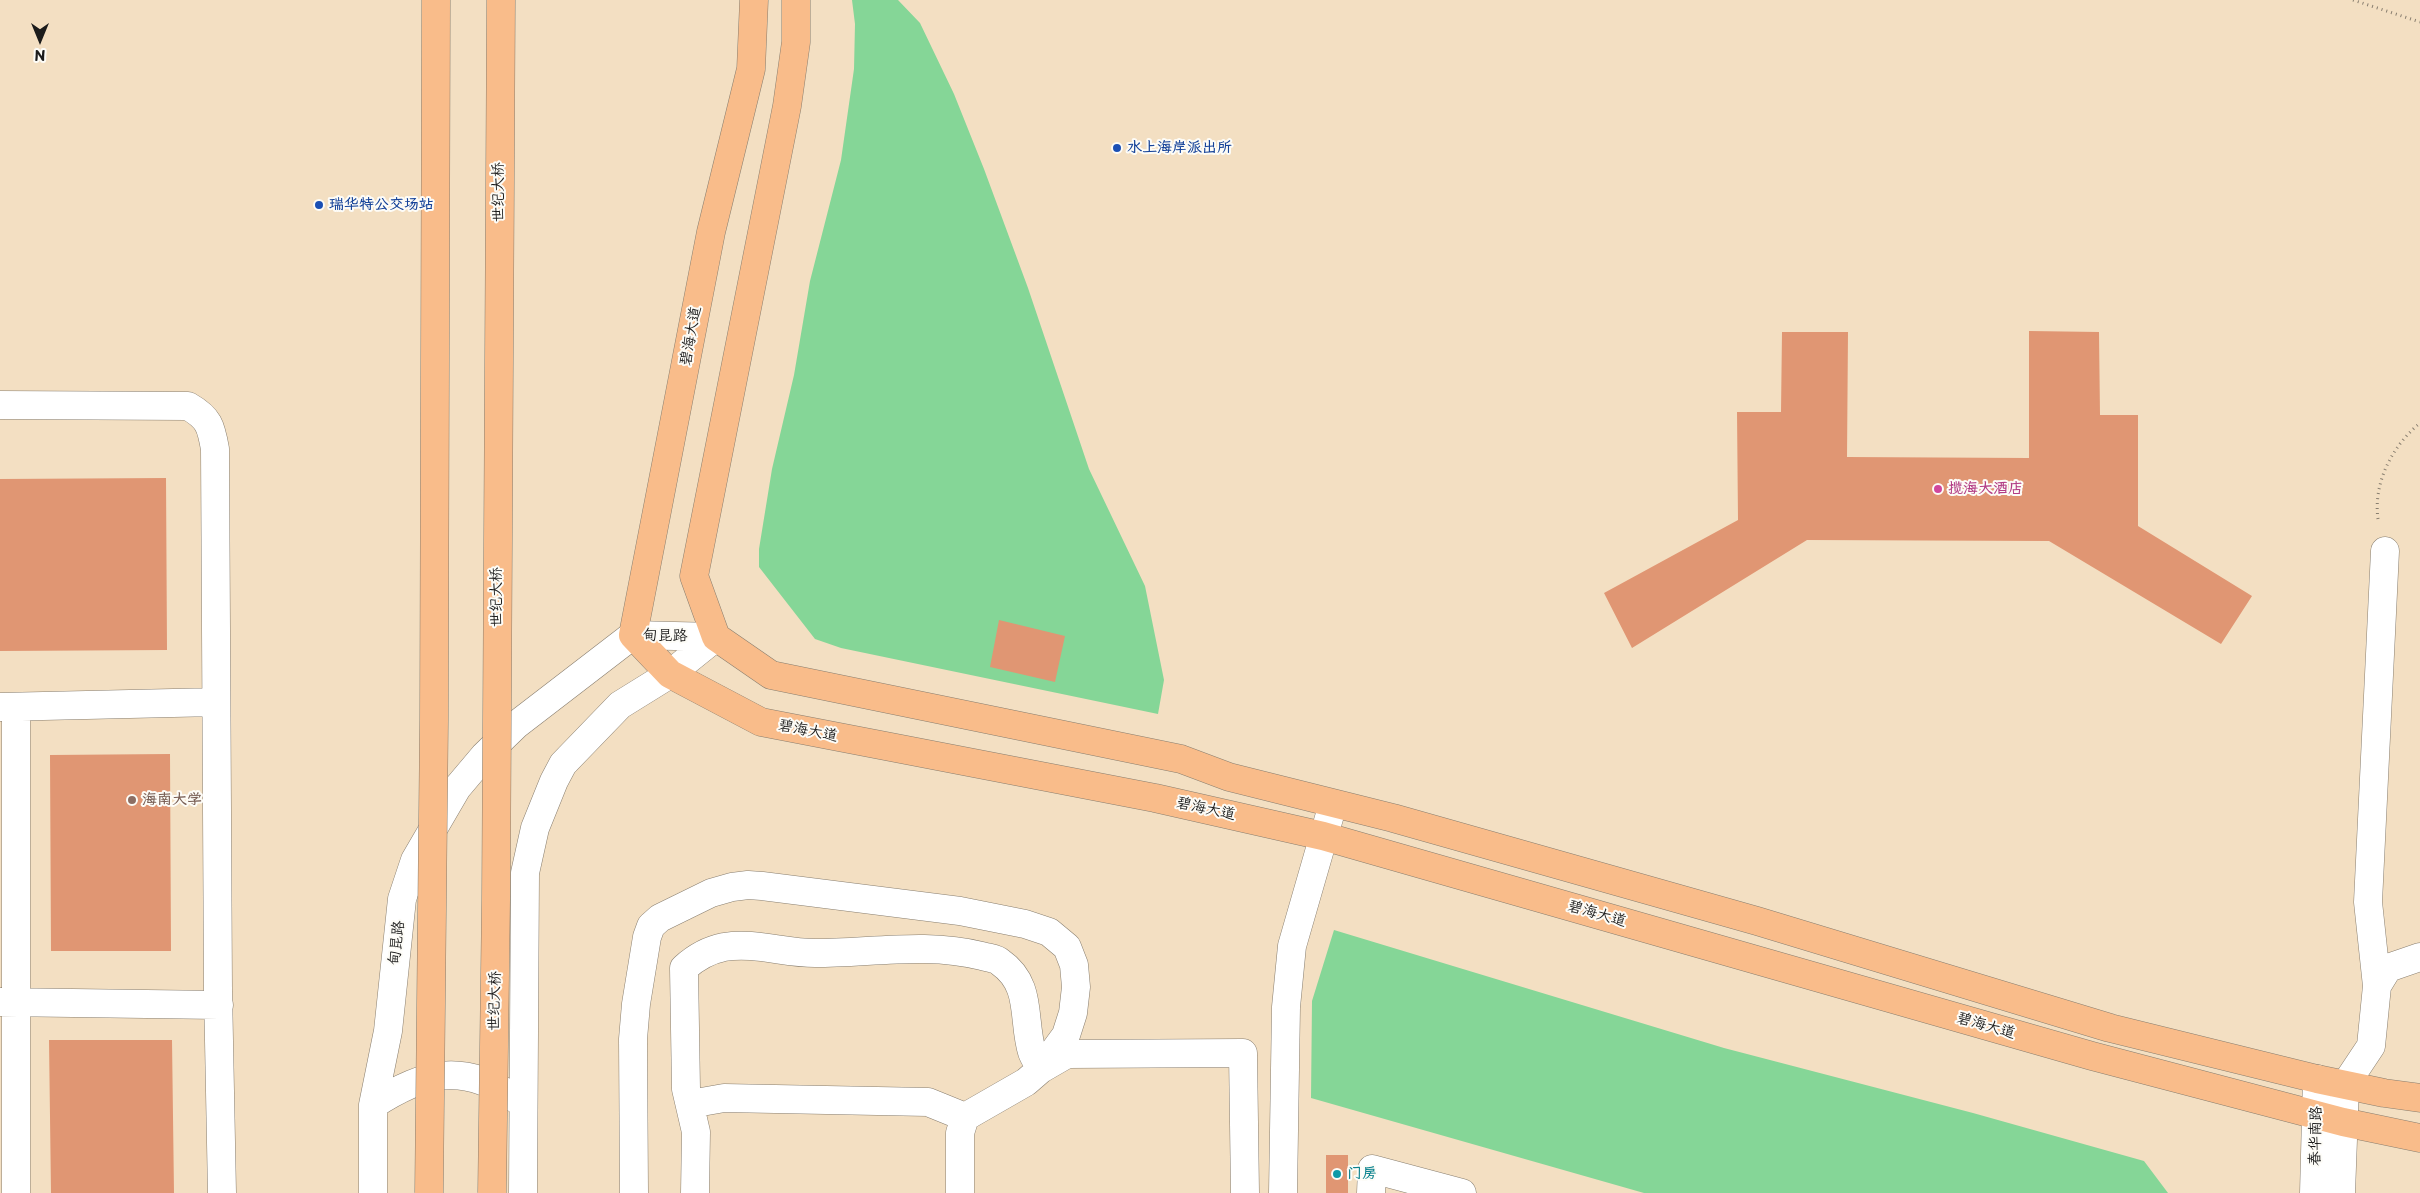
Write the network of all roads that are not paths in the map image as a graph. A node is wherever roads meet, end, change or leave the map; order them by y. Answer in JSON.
{"nodes":[{"id":1,"x":436,"y":0,"type":"edge"},
{"id":2,"x":501,"y":0,"type":"edge"},
{"id":3,"x":754,"y":0,"type":"edge"},
{"id":4,"x":796,"y":0,"type":"edge"},
{"id":5,"x":0,"y":405,"type":"edge"},
{"id":6,"x":2385,"y":551,"type":"road end"},
{"id":7,"x":633,"y":635,"type":"junction"},
{"id":8,"x":716,"y":637,"type":"junction"},
{"id":9,"x":670,"y":674,"type":"junction"},
{"id":10,"x":216,"y":702,"type":"junction"},
{"id":11,"x":8,"y":707,"type":"edge"},
{"id":12,"x":1333,"y":804,"type":"junction"},
{"id":13,"x":1323,"y":836,"type":"junction"},
{"id":14,"x":2420,"y":957,"type":"edge"},
{"id":15,"x":2376,"y":986,"type":"junction"},
{"id":16,"x":8,"y":1002,"type":"edge"},
{"id":17,"x":219,"y":1005,"type":"junction"},
{"id":18,"x":1041,"y":1069,"type":"junction"},
{"id":19,"x":2317,"y":1079,"type":"junction"},
{"id":20,"x":2345,"y":1085,"type":"junction"},
{"id":21,"x":2420,"y":1098,"type":"edge"},
{"id":22,"x":690,"y":1104,"type":"junction"},
{"id":23,"x":373,"y":1105,"type":"junction"},
{"id":24,"x":524,"y":1105,"type":"junction"},
{"id":25,"x":2316,"y":1115,"type":"junction"},
{"id":26,"x":965,"y":1117,"type":"junction"},
{"id":27,"x":2343,"y":1122,"type":"junction"},
{"id":28,"x":2420,"y":1138,"type":"edge"},
{"id":29,"x":16,"y":1193,"type":"edge"},
{"id":30,"x":222,"y":1193,"type":"edge"},
{"id":31,"x":373,"y":1193,"type":"edge"},
{"id":32,"x":429,"y":1193,"type":"edge"},
{"id":33,"x":492,"y":1193,"type":"edge"},
{"id":34,"x":523,"y":1193,"type":"edge"},
{"id":35,"x":634,"y":1193,"type":"edge"},
{"id":36,"x":695,"y":1193,"type":"edge"},
{"id":37,"x":960,"y":1193,"type":"edge"},
{"id":38,"x":1246,"y":1193,"type":"edge"},
{"id":39,"x":1283,"y":1193,"type":"edge"},
{"id":40,"x":1372,"y":1193,"type":"edge"},
{"id":41,"x":1462,"y":1193,"type":"edge"},
{"id":42,"x":2314,"y":1193,"type":"edge"},
{"id":43,"x":2341,"y":1193,"type":"edge"}],
"edges":[{"from":1,"to":32,"type":"main road","bridge":true},
{"from":2,"to":33,"type":"main road","name":"世纪大桥","bridge":true},
{"from":3,"to":7,"type":"main road","name":"碧海大道"},
{"from":4,"to":8,"type":"main road"},
{"from":5,"to":10,"type":"street"},
{"from":6,"to":15,"type":"street"},
{"from":7,"to":8,"type":"street","name":"甸昆路"},
{"from":7,"to":9,"type":"main road","name":"碧海大道"},
{"from":7,"to":23,"type":"street","name":"甸昆路"},
{"from":8,"to":9,"type":"street","name":"甸昆路"},
{"from":8,"to":12,"type":"main road"},
{"from":9,"to":13,"type":"main road","name":"碧海大道"},
{"from":9,"to":24,"type":"street","name":"甸昆路"},
{"from":10,"to":11,"type":"street"},
{"from":10,"to":17,"type":"street"},
{"from":11,"to":16,"type":"street"},
{"from":12,"to":13,"type":"street"},
{"from":12,"to":19,"type":"main road"},
{"from":13,"to":25,"type":"main road","name":"碧海大道"},
{"from":13,"to":39,"type":"street"},
{"from":14,"to":15,"type":"street"},
{"from":15,"to":20,"type":"street"},
{"from":16,"to":17,"type":"street"},
{"from":16,"to":29,"type":"street"},
{"from":17,"to":30,"type":"street"},
{"from":18,"to":22,"type":"street"},
{"from":18,"to":26,"type":"street"},
{"from":18,"to":35,"type":"street"},
{"from":18,"to":38,"type":"street"},
{"from":19,"to":20,"type":"main road"},
{"from":19,"to":25,"type":"street","name":"春华南路"},
{"from":20,"to":21,"type":"main road"},
{"from":20,"to":27,"type":"street","name":"春华南路"},
{"from":22,"to":26,"type":"street"},
{"from":22,"to":36,"type":"street"},
{"from":23,"to":24,"type":"street"},
{"from":23,"to":31,"type":"street","name":"甸昆路"},
{"from":24,"to":34,"type":"street","name":"甸昆路"},
{"from":25,"to":27,"type":"main road","name":"碧海大道"},
{"from":25,"to":42,"type":"street","name":"春华南路"},
{"from":26,"to":37,"type":"street"},
{"from":27,"to":28,"type":"main road","name":"碧海大道"},
{"from":27,"to":43,"type":"street","name":"春华南路"},
{"from":40,"to":41,"type":"street"}]}
